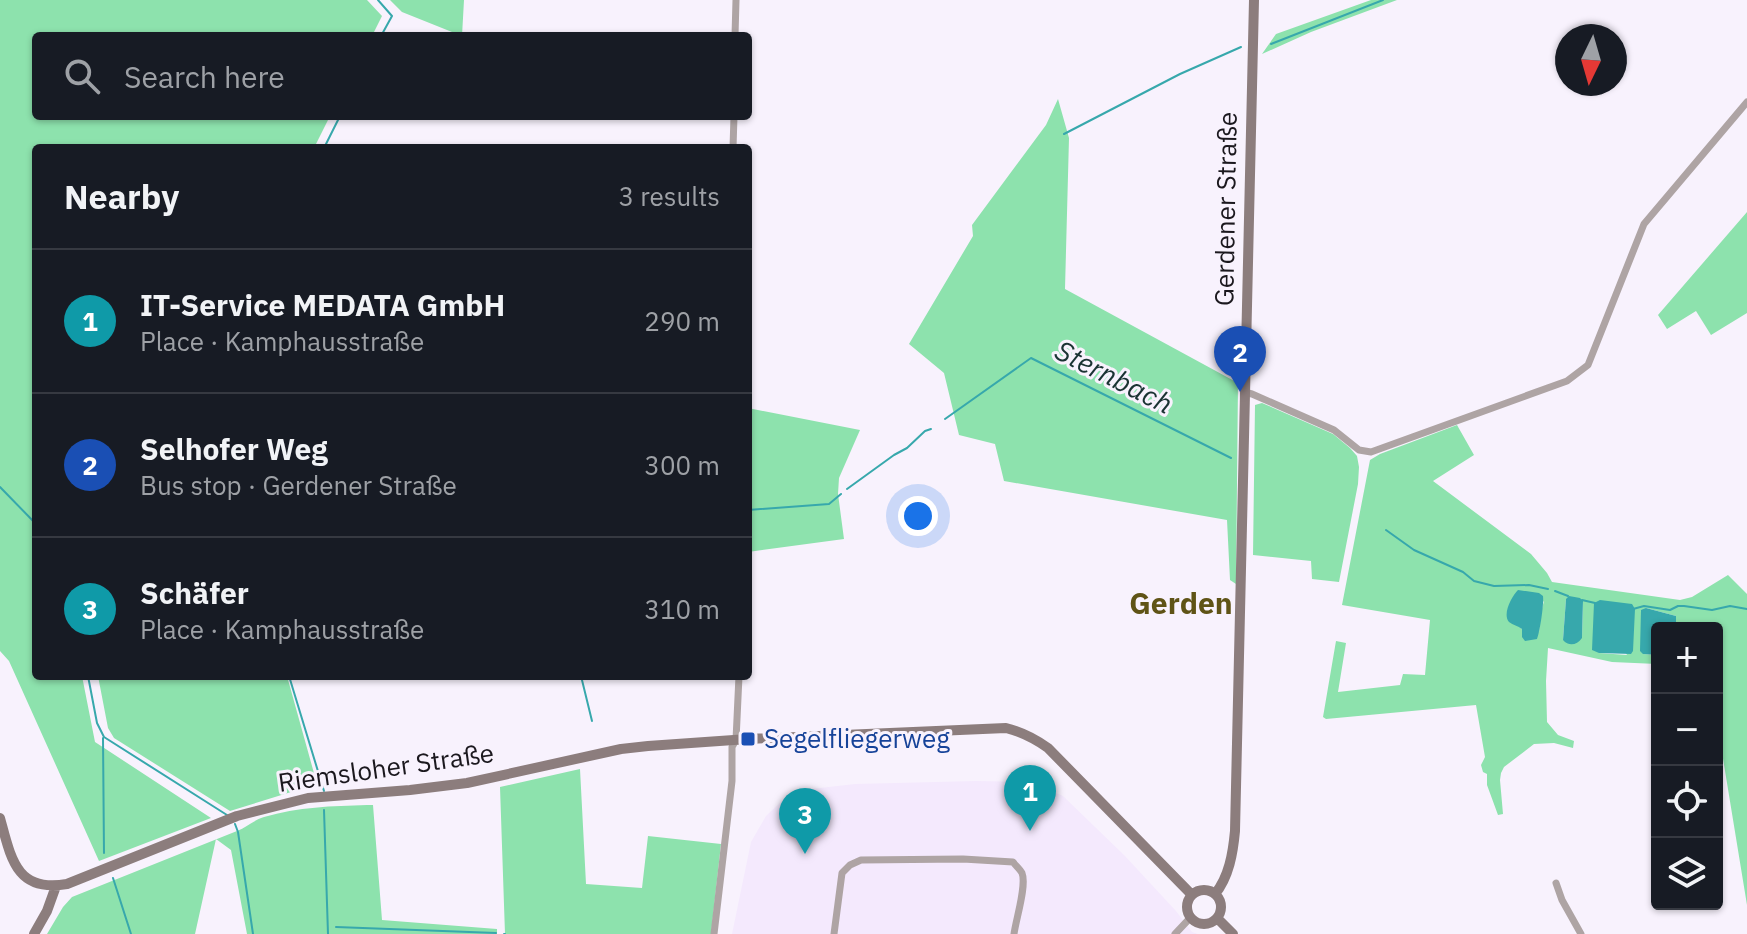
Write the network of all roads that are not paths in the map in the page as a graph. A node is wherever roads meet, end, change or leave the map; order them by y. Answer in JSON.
{"nodes":[{"id":1,"x":736,"y":0,"type":"edge"},
{"id":2,"x":1254,"y":0,"type":"edge"},
{"id":3,"x":735,"y":32,"type":"edge"},
{"id":4,"x":1747,"y":102,"type":"edge"},
{"id":5,"x":734,"y":120,"type":"edge"},
{"id":6,"x":733,"y":144,"type":"edge"},
{"id":7,"x":1244,"y":392,"type":"junction"},
{"id":8,"x":739,"y":680,"type":"edge"},
{"id":9,"x":736,"y":740,"type":"junction"},
{"id":10,"x":0,"y":818,"type":"edge"},
{"id":11,"x":1556,"y":883,"type":"dead end"},
{"id":12,"x":56,"y":886,"type":"junction"},
{"id":13,"x":1215,"y":894,"type":"junction"},
{"id":14,"x":1192,"y":895,"type":"junction"},
{"id":15,"x":1191,"y":917,"type":"junction"},
{"id":16,"x":1217,"y":918,"type":"junction"},
{"id":17,"x":34,"y":934,"type":"edge"},
{"id":18,"x":714,"y":934,"type":"edge"},
{"id":19,"x":834,"y":934,"type":"edge"},
{"id":20,"x":1014,"y":934,"type":"edge"},
{"id":21,"x":1175,"y":934,"type":"edge"},
{"id":22,"x":1233,"y":934,"type":"edge"},
{"id":23,"x":1581,"y":934,"type":"edge"}],
"edges":[{"from":1,"to":3,"type":"street"},
{"from":2,"to":7,"type":"main road","name":"Gerdener Straße"},
{"from":4,"to":7,"type":"street"},
{"from":5,"to":6,"type":"street"},
{"from":7,"to":13,"type":"main road","name":"Gerdener Straße"},
{"from":8,"to":9,"type":"street"},
{"from":9,"to":12,"type":"main road","name":"Riemsloher Straße"},
{"from":9,"to":14,"type":"main road","name":"Riemsloher Straße"},
{"from":9,"to":18,"type":"street"},
{"from":10,"to":12,"type":"main road"},
{"from":11,"to":23,"type":"street"},
{"from":12,"to":17,"type":"main road"},
{"from":13,"to":14,"type":"main road"},
{"from":13,"to":16,"type":"main road"},
{"from":14,"to":15,"type":"main road"},
{"from":15,"to":16,"type":"main road"},
{"from":15,"to":21,"type":"street"},
{"from":16,"to":22,"type":"main road"},
{"from":19,"to":20,"type":"street"}]}
